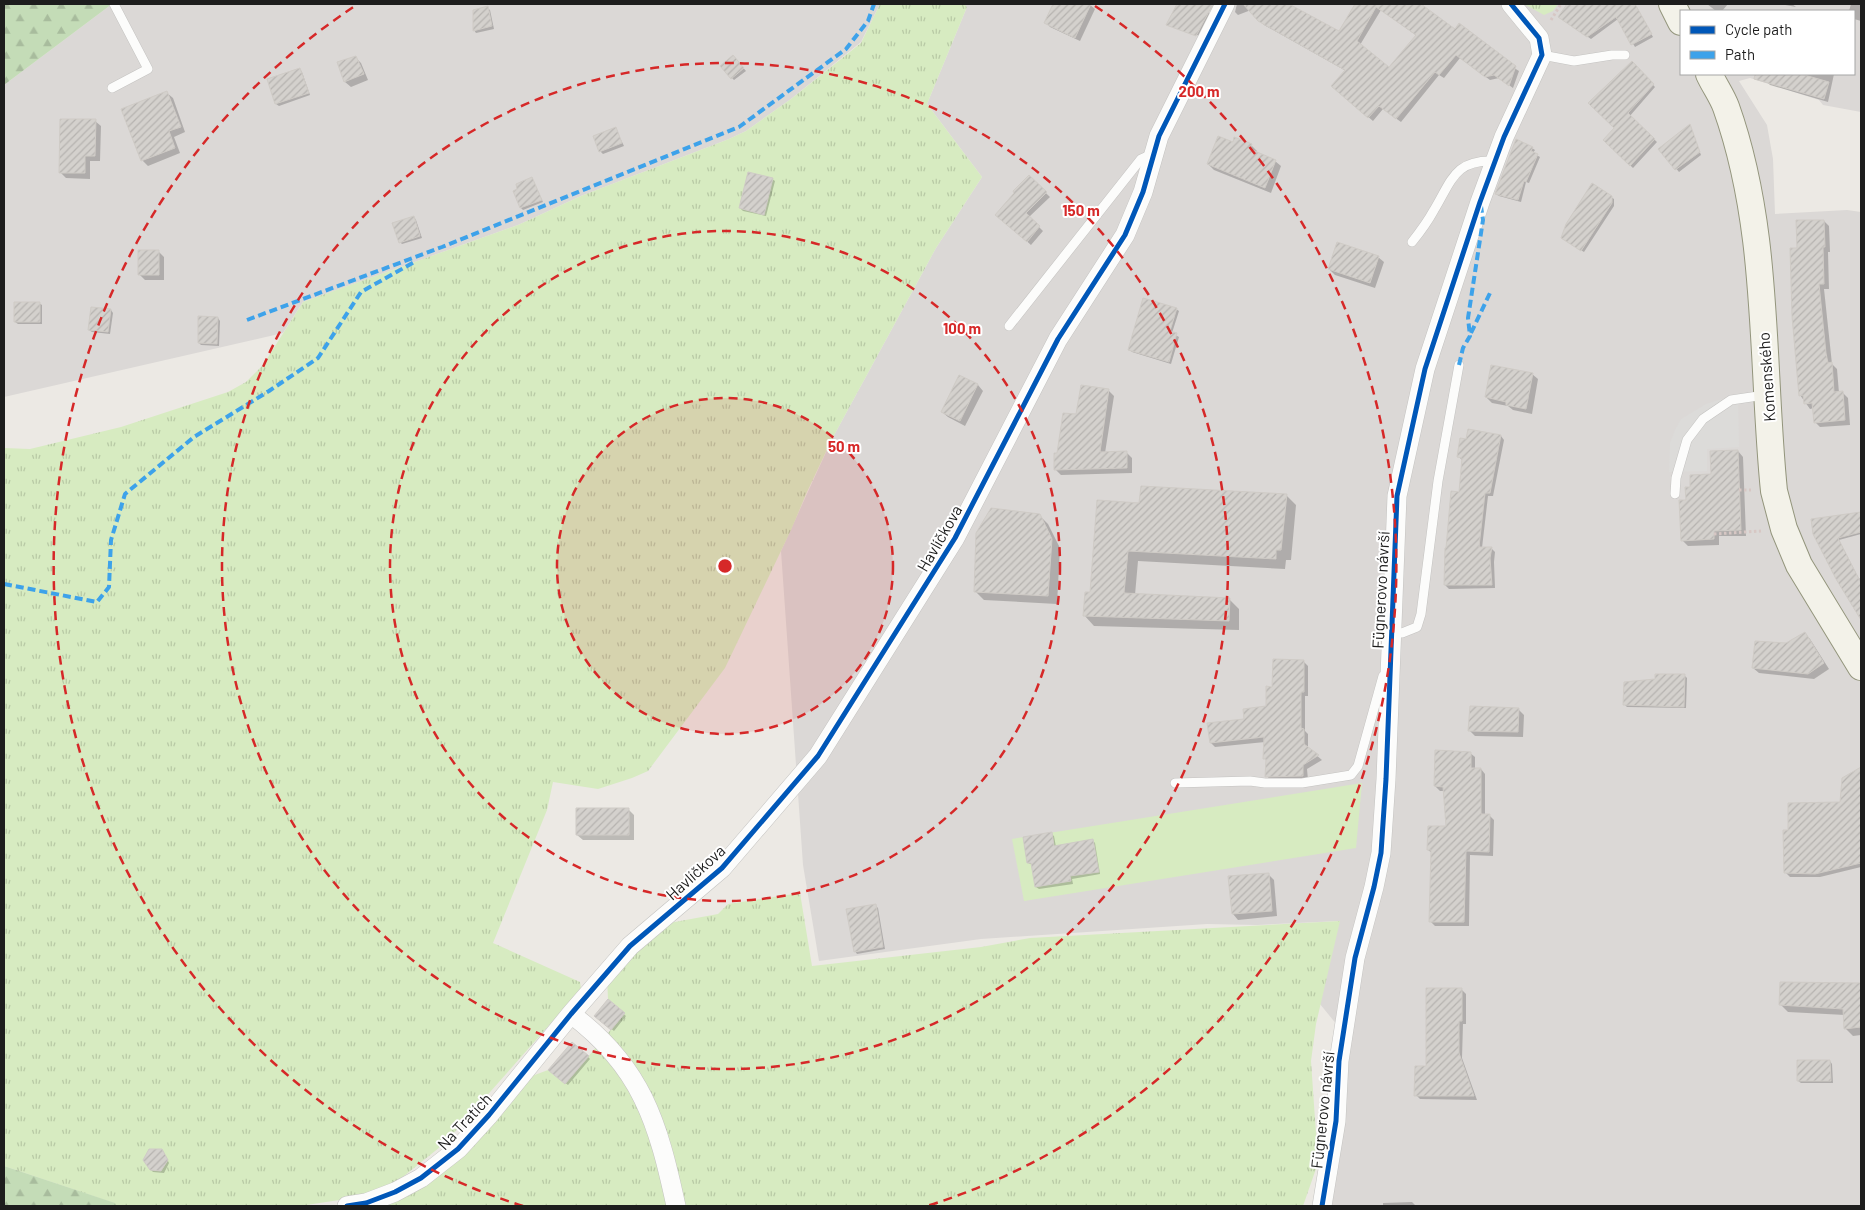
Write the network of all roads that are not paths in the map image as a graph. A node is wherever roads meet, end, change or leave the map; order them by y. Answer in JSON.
{"nodes":[{"id":1,"x":114,"y":4,"type":"edge"},
{"id":2,"x":1225,"y":4,"type":"edge"},
{"id":3,"x":1511,"y":4,"type":"edge"},
{"id":4,"x":1672,"y":4,"type":"edge"},
{"id":5,"x":1680,"y":20,"type":"edge"},
{"id":6,"x":1542,"y":55,"type":"junction"},
{"id":7,"x":1625,"y":55,"type":"dead end"},
{"id":8,"x":1710,"y":75,"type":"edge"},
{"id":9,"x":112,"y":88,"type":"dead end"},
{"id":10,"x":1154,"y":153,"type":"junction"},
{"id":11,"x":1496,"y":160,"type":"junction"},
{"id":12,"x":1412,"y":242,"type":"dead end"},
{"id":13,"x":1009,"y":326,"type":"dead end"},
{"id":14,"x":1459,"y":365,"type":"dead end"},
{"id":15,"x":1768,"y":394,"type":"junction"},
{"id":16,"x":1675,"y":494,"type":"dead end"},
{"id":17,"x":1391,"y":632,"type":"junction"},
{"id":18,"x":1390,"y":652,"type":"junction"},
{"id":19,"x":1861,"y":667,"type":"edge"},
{"id":20,"x":1175,"y":783,"type":"dead end"},
{"id":21,"x":571,"y":1014,"type":"junction"},
{"id":22,"x":347,"y":1206,"type":"edge"},
{"id":23,"x":676,"y":1206,"type":"edge"},
{"id":24,"x":1322,"y":1206,"type":"edge"}],
"edges":[{"from":1,"to":9,"type":"lane"},
{"from":2,"to":10,"type":"street","name":"Havlíčkova"},
{"from":3,"to":6,"type":"street"},
{"from":4,"to":5,"type":"main road"},
{"from":6,"to":7,"type":"lane"},
{"from":6,"to":11,"type":"street","name":"Fügnerovo návrší"},
{"from":8,"to":15,"type":"main road","name":"Komenského"},
{"from":10,"to":13,"type":"lane"},
{"from":10,"to":21,"type":"street","name":"Havlíčkova"},
{"from":11,"to":12,"type":"lane"},
{"from":11,"to":17,"type":"street","name":"Fügnerovo návrší"},
{"from":14,"to":17,"type":"lane"},
{"from":15,"to":16,"type":"lane"},
{"from":15,"to":19,"type":"main road","name":"Komenského"},
{"from":17,"to":18,"type":"street","name":"Fügnerovo návrší"},
{"from":18,"to":20,"type":"lane"},
{"from":18,"to":24,"type":"street","name":"Fügnerovo návrší"},
{"from":21,"to":22,"type":"street","name":"Na Tratích"},
{"from":21,"to":23,"type":"street"}]}
